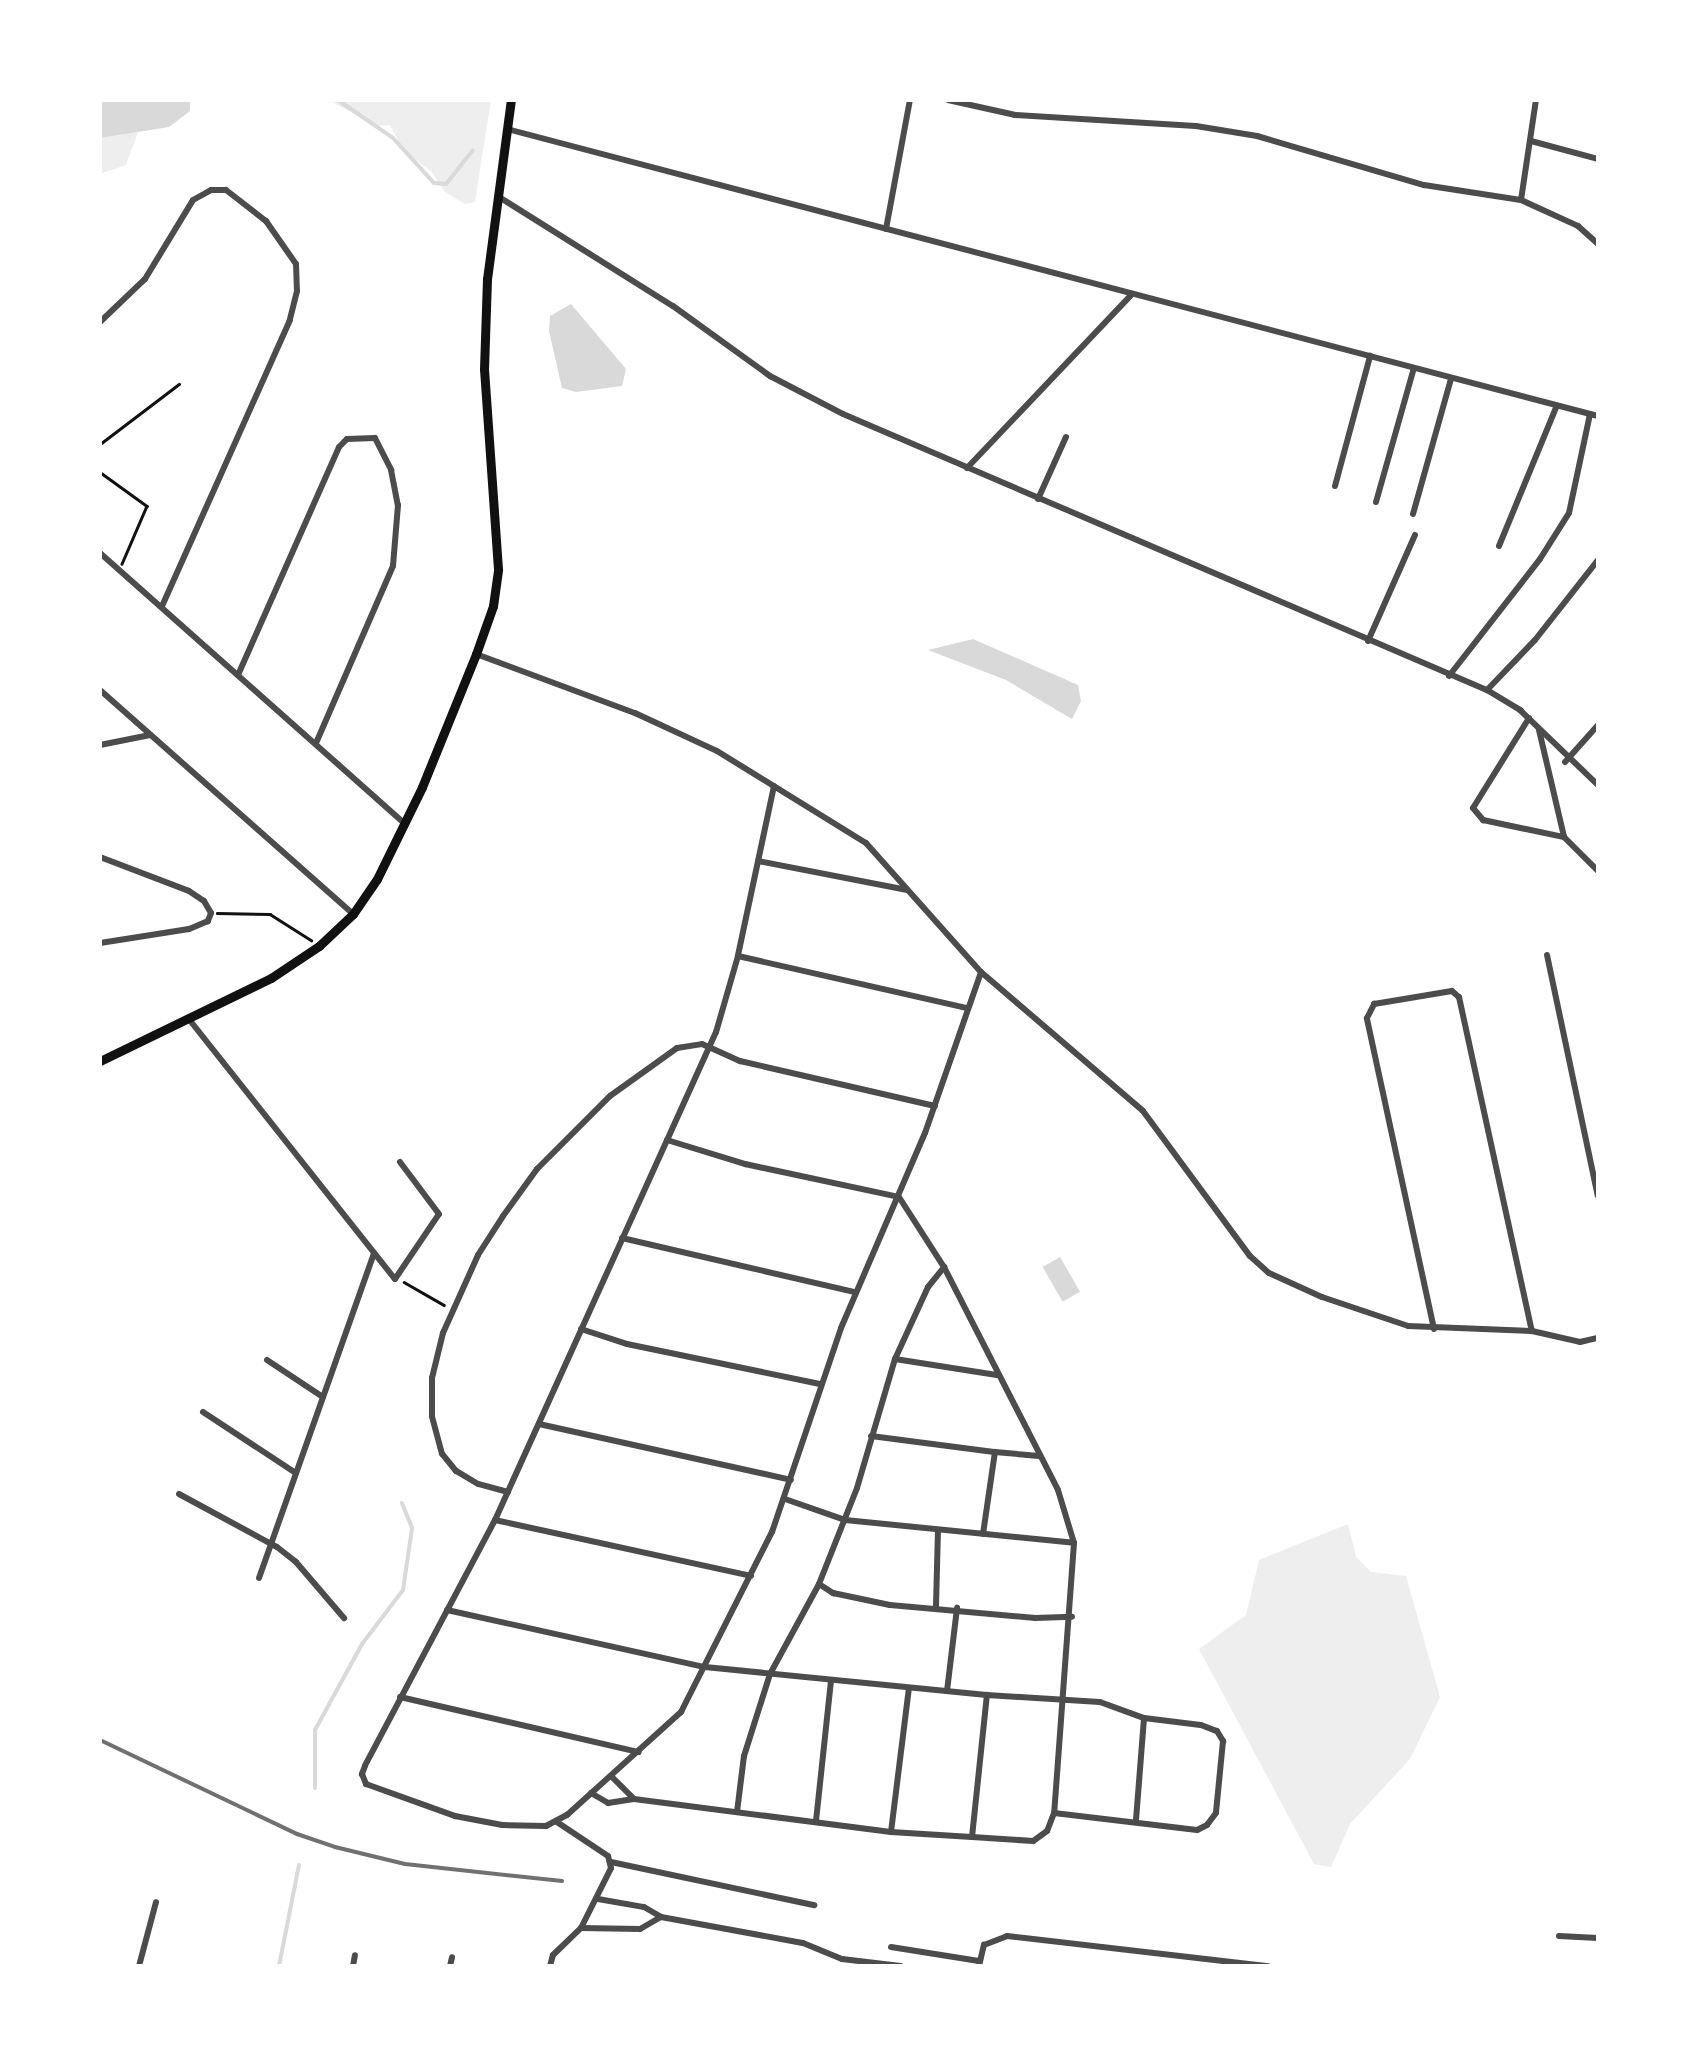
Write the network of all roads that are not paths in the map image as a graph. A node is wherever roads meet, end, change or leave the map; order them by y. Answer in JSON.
{"nodes":[{"id":1,"x":511,"y":100,"type":"edge"},
{"id":2,"x":910,"y":100,"type":"edge"},
{"id":3,"x":948,"y":100,"type":"edge"},
{"id":4,"x":1536,"y":100,"type":"edge"},
{"id":5,"x":507,"y":129,"type":"junction"},
{"id":6,"x":1530,"y":140,"type":"junction"},
{"id":7,"x":1598,"y":159,"type":"edge"},
{"id":8,"x":498,"y":196,"type":"junction"},
{"id":9,"x":1521,"y":200,"type":"junction"},
{"id":10,"x":886,"y":229,"type":"junction"},
{"id":11,"x":1598,"y":244,"type":"edge"},
{"id":12,"x":1132,"y":294,"type":"junction"},
{"id":13,"x":100,"y":322,"type":"edge"},
{"id":14,"x":1370,"y":356,"type":"junction"},
{"id":15,"x":1414,"y":368,"type":"junction"},
{"id":16,"x":1451,"y":378,"type":"junction"},
{"id":17,"x":1557,"y":406,"type":"junction"},
{"id":18,"x":1594,"y":415,"type":"edge"},
{"id":19,"x":1066,"y":437,"type":"dead end"},
{"id":20,"x":967,"y":468,"type":"junction"},
{"id":21,"x":1335,"y":486,"type":"dead end"},
{"id":22,"x":1038,"y":499,"type":"junction"},
{"id":23,"x":1376,"y":502,"type":"dead end"},
{"id":24,"x":1413,"y":514,"type":"dead end"},
{"id":25,"x":1415,"y":535,"type":"dead end"},
{"id":26,"x":1500,"y":546,"type":"dead end"},
{"id":27,"x":100,"y":553,"type":"edge"},
{"id":28,"x":1598,"y":560,"type":"edge"},
{"id":29,"x":162,"y":606,"type":"junction"},
{"id":30,"x":1368,"y":641,"type":"junction"},
{"id":31,"x":476,"y":654,"type":"junction"},
{"id":32,"x":238,"y":675,"type":"junction"},
{"id":33,"x":1449,"y":676,"type":"junction"},
{"id":34,"x":100,"y":690,"type":"edge"},
{"id":35,"x":1486,"y":690,"type":"junction"},
{"id":36,"x":1529,"y":718,"type":"junction"},
{"id":37,"x":1598,"y":726,"type":"edge"},
{"id":38,"x":1538,"y":729,"type":"junction"},
{"id":39,"x":152,"y":735,"type":"junction"},
{"id":40,"x":316,"y":743,"type":"junction"},
{"id":41,"x":100,"y":745,"type":"edge"},
{"id":42,"x":1568,"y":759,"type":"junction"},
{"id":43,"x":1598,"y":784,"type":"edge"},
{"id":44,"x":774,"y":786,"type":"junction"},
{"id":45,"x":405,"y":824,"type":"junction"},
{"id":46,"x":1564,"y":837,"type":"junction"},
{"id":47,"x":100,"y":857,"type":"edge"},
{"id":48,"x":758,"y":861,"type":"junction"},
{"id":49,"x":1598,"y":870,"type":"edge"},
{"id":50,"x":908,"y":890,"type":"junction"},
{"id":51,"x":354,"y":914,"type":"junction"},
{"id":52,"x":100,"y":943,"type":"edge"},
{"id":53,"x":1547,"y":955,"type":"dead end"},
{"id":54,"x":738,"y":956,"type":"junction"},
{"id":55,"x":981,"y":972,"type":"junction"},
{"id":56,"x":967,"y":1008,"type":"junction"},
{"id":57,"x":187,"y":1017,"type":"junction"},
{"id":58,"x":710,"y":1045,"type":"junction"},
{"id":59,"x":100,"y":1061,"type":"edge"},
{"id":60,"x":936,"y":1106,"type":"junction"},
{"id":61,"x":667,"y":1140,"type":"junction"},
{"id":62,"x":400,"y":1162,"type":"dead end"},
{"id":63,"x":1598,"y":1196,"type":"edge"},
{"id":64,"x":899,"y":1197,"type":"junction"},
{"id":65,"x":622,"y":1238,"type":"junction"},
{"id":66,"x":374,"y":1254,"type":"junction"},
{"id":67,"x":944,"y":1267,"type":"junction"},
{"id":68,"x":854,"y":1292,"type":"junction"},
{"id":69,"x":581,"y":1329,"type":"junction"},
{"id":70,"x":1434,"y":1329,"type":"junction"},
{"id":71,"x":1532,"y":1331,"type":"junction"},
{"id":72,"x":1598,"y":1338,"type":"edge"},
{"id":73,"x":895,"y":1359,"type":"junction"},
{"id":74,"x":267,"y":1360,"type":"dead end"},
{"id":75,"x":998,"y":1375,"type":"junction"},
{"id":76,"x":820,"y":1384,"type":"junction"},
{"id":77,"x":323,"y":1397,"type":"junction"},
{"id":78,"x":204,"y":1412,"type":"dead end"},
{"id":79,"x":538,"y":1424,"type":"junction"},
{"id":80,"x":872,"y":1436,"type":"junction"},
{"id":81,"x":994,"y":1452,"type":"junction"},
{"id":82,"x":1039,"y":1456,"type":"junction"},
{"id":83,"x":296,"y":1473,"type":"junction"},
{"id":84,"x":791,"y":1480,"type":"junction"},
{"id":85,"x":508,"y":1492,"type":"junction"},
{"id":86,"x":180,"y":1494,"type":"dead end"},
{"id":87,"x":785,"y":1499,"type":"junction"},
{"id":88,"x":496,"y":1520,"type":"junction"},
{"id":89,"x":845,"y":1520,"type":"junction"},
{"id":90,"x":938,"y":1530,"type":"junction"},
{"id":91,"x":983,"y":1534,"type":"junction"},
{"id":92,"x":1074,"y":1543,"type":"junction"},
{"id":93,"x":271,"y":1544,"type":"junction"},
{"id":94,"x":751,"y":1576,"type":"junction"},
{"id":95,"x":259,"y":1578,"type":"dead end"},
{"id":96,"x":820,"y":1584,"type":"junction"},
{"id":97,"x":936,"y":1606,"type":"junction"},
{"id":98,"x":958,"y":1608,"type":"junction"},
{"id":99,"x":447,"y":1610,"type":"junction"},
{"id":100,"x":1072,"y":1617,"type":"junction"},
{"id":101,"x":344,"y":1618,"type":"dead end"},
{"id":102,"x":705,"y":1666,"type":"junction"},
{"id":103,"x":770,"y":1674,"type":"junction"},
{"id":104,"x":830,"y":1682,"type":"junction"},
{"id":105,"x":909,"y":1688,"type":"junction"},
{"id":106,"x":947,"y":1691,"type":"junction"},
{"id":107,"x":987,"y":1695,"type":"junction"},
{"id":108,"x":400,"y":1696,"type":"junction"},
{"id":109,"x":1065,"y":1702,"type":"junction"},
{"id":110,"x":1144,"y":1718,"type":"junction"},
{"id":111,"x":640,"y":1752,"type":"junction"},
{"id":112,"x":612,"y":1776,"type":"junction"},
{"id":113,"x":591,"y":1792,"type":"junction"},
{"id":114,"x":634,"y":1799,"type":"junction"},
{"id":115,"x":737,"y":1812,"type":"junction"},
{"id":116,"x":1054,"y":1812,"type":"junction"},
{"id":117,"x":1136,"y":1820,"type":"junction"},
{"id":118,"x":816,"y":1821,"type":"junction"},
{"id":119,"x":557,"y":1822,"type":"junction"},
{"id":120,"x":891,"y":1832,"type":"junction"},
{"id":121,"x":972,"y":1837,"type":"junction"},
{"id":122,"x":611,"y":1862,"type":"junction"},
{"id":123,"x":598,"y":1899,"type":"junction"},
{"id":124,"x":156,"y":1902,"type":"dead end"},
{"id":125,"x":814,"y":1905,"type":"dead end"},
{"id":126,"x":661,"y":1918,"type":"junction"},
{"id":127,"x":581,"y":1928,"type":"junction"},
{"id":128,"x":1559,"y":1936,"type":"dead end"},
{"id":129,"x":1598,"y":1938,"type":"edge"},
{"id":130,"x":891,"y":1947,"type":"dead end"},
{"id":131,"x":355,"y":1954,"type":"dead end"},
{"id":132,"x":979,"y":1963,"type":"edge"},
{"id":133,"x":138,"y":1966,"type":"edge"},
{"id":134,"x":353,"y":1966,"type":"edge"},
{"id":135,"x":550,"y":1966,"type":"edge"},
{"id":136,"x":900,"y":1966,"type":"edge"},
{"id":137,"x":1268,"y":1966,"type":"edge"}],
"edges":[{"from":1,"to":5,"type":"main road"},
{"from":2,"to":10,"type":"street"},
{"from":3,"to":9,"type":"street"},
{"from":4,"to":6,"type":"street"},
{"from":5,"to":8,"type":"main road"},
{"from":5,"to":10,"type":"street"},
{"from":6,"to":7,"type":"street"},
{"from":6,"to":9,"type":"street"},
{"from":8,"to":20,"type":"street"},
{"from":8,"to":31,"type":"main road"},
{"from":9,"to":11,"type":"street"},
{"from":10,"to":12,"type":"street"},
{"from":12,"to":14,"type":"street"},
{"from":12,"to":20,"type":"street"},
{"from":13,"to":29,"type":"street"},
{"from":14,"to":15,"type":"street"},
{"from":14,"to":21,"type":"street"},
{"from":15,"to":16,"type":"street"},
{"from":15,"to":23,"type":"street"},
{"from":16,"to":17,"type":"street"},
{"from":16,"to":24,"type":"street"},
{"from":17,"to":18,"type":"street"},
{"from":17,"to":26,"type":"street"},
{"from":18,"to":33,"type":"street"},
{"from":19,"to":22,"type":"street"},
{"from":20,"to":22,"type":"street"},
{"from":22,"to":30,"type":"street"},
{"from":25,"to":30,"type":"street"},
{"from":27,"to":29,"type":"street"},
{"from":28,"to":35,"type":"street"},
{"from":29,"to":32,"type":"street"},
{"from":30,"to":33,"type":"street"},
{"from":31,"to":44,"type":"street"},
{"from":31,"to":45,"type":"main road"},
{"from":32,"to":40,"type":"street"},
{"from":32,"to":40,"type":"street"},
{"from":33,"to":35,"type":"street"},
{"from":34,"to":39,"type":"street"},
{"from":35,"to":36,"type":"street"},
{"from":36,"to":38,"type":"street"},
{"from":36,"to":46,"type":"street"},
{"from":37,"to":42,"type":"street"},
{"from":38,"to":42,"type":"street"},
{"from":38,"to":46,"type":"street"},
{"from":39,"to":41,"type":"street"},
{"from":39,"to":51,"type":"street"},
{"from":40,"to":45,"type":"street"},
{"from":42,"to":43,"type":"street"},
{"from":44,"to":48,"type":"street"},
{"from":44,"to":50,"type":"street"},
{"from":45,"to":51,"type":"main road"},
{"from":46,"to":49,"type":"street"},
{"from":47,"to":52,"type":"street"},
{"from":48,"to":50,"type":"street"},
{"from":48,"to":54,"type":"street"},
{"from":50,"to":55,"type":"street"},
{"from":51,"to":57,"type":"main road"},
{"from":53,"to":63,"type":"street"},
{"from":54,"to":56,"type":"street"},
{"from":54,"to":58,"type":"street"},
{"from":55,"to":56,"type":"street"},
{"from":55,"to":70,"type":"street"},
{"from":56,"to":60,"type":"street"},
{"from":57,"to":59,"type":"main road"},
{"from":57,"to":66,"type":"street"},
{"from":58,"to":60,"type":"street"},
{"from":58,"to":61,"type":"street"},
{"from":58,"to":85,"type":"street"},
{"from":60,"to":64,"type":"street"},
{"from":61,"to":64,"type":"street"},
{"from":61,"to":65,"type":"street"},
{"from":62,"to":66,"type":"street"},
{"from":64,"to":67,"type":"street"},
{"from":64,"to":68,"type":"street"},
{"from":65,"to":68,"type":"street"},
{"from":65,"to":69,"type":"street"},
{"from":66,"to":77,"type":"street"},
{"from":67,"to":73,"type":"street"},
{"from":67,"to":75,"type":"street"},
{"from":68,"to":76,"type":"street"},
{"from":69,"to":76,"type":"street"},
{"from":69,"to":79,"type":"street"},
{"from":70,"to":71,"type":"street"},
{"from":70,"to":71,"type":"street"},
{"from":71,"to":72,"type":"street"},
{"from":73,"to":75,"type":"street"},
{"from":73,"to":80,"type":"street"},
{"from":74,"to":77,"type":"street"},
{"from":75,"to":82,"type":"street"},
{"from":76,"to":84,"type":"street"},
{"from":77,"to":83,"type":"street"},
{"from":78,"to":83,"type":"street"},
{"from":79,"to":84,"type":"street"},
{"from":79,"to":85,"type":"street"},
{"from":80,"to":81,"type":"street"},
{"from":80,"to":89,"type":"street"},
{"from":81,"to":82,"type":"street"},
{"from":81,"to":91,"type":"street"},
{"from":82,"to":92,"type":"street"},
{"from":83,"to":93,"type":"street"},
{"from":84,"to":87,"type":"street"},
{"from":85,"to":88,"type":"street"},
{"from":86,"to":93,"type":"street"},
{"from":87,"to":89,"type":"street"},
{"from":87,"to":94,"type":"street"},
{"from":88,"to":94,"type":"street"},
{"from":88,"to":99,"type":"street"},
{"from":89,"to":90,"type":"street"},
{"from":89,"to":96,"type":"street"},
{"from":90,"to":91,"type":"street"},
{"from":90,"to":97,"type":"street"},
{"from":91,"to":92,"type":"street"},
{"from":92,"to":100,"type":"street"},
{"from":93,"to":95,"type":"street"},
{"from":93,"to":101,"type":"street"},
{"from":94,"to":102,"type":"street"},
{"from":96,"to":97,"type":"street"},
{"from":96,"to":103,"type":"street"},
{"from":97,"to":98,"type":"street"},
{"from":98,"to":100,"type":"street"},
{"from":98,"to":106,"type":"street"},
{"from":99,"to":102,"type":"street"},
{"from":99,"to":108,"type":"street"},
{"from":100,"to":109,"type":"street"},
{"from":102,"to":103,"type":"street"},
{"from":102,"to":111,"type":"street"},
{"from":103,"to":104,"type":"street"},
{"from":103,"to":115,"type":"street"},
{"from":104,"to":105,"type":"street"},
{"from":104,"to":118,"type":"street"},
{"from":105,"to":106,"type":"street"},
{"from":105,"to":120,"type":"street"},
{"from":106,"to":107,"type":"street"},
{"from":107,"to":109,"type":"street"},
{"from":107,"to":121,"type":"street"},
{"from":108,"to":111,"type":"street"},
{"from":108,"to":119,"type":"street"},
{"from":109,"to":110,"type":"street"},
{"from":109,"to":116,"type":"street"},
{"from":110,"to":117,"type":"street"},
{"from":110,"to":117,"type":"street"},
{"from":111,"to":112,"type":"street"},
{"from":112,"to":113,"type":"street"},
{"from":112,"to":114,"type":"street"},
{"from":113,"to":114,"type":"street"},
{"from":113,"to":119,"type":"street"},
{"from":114,"to":115,"type":"street"},
{"from":115,"to":118,"type":"street"},
{"from":116,"to":117,"type":"street"},
{"from":116,"to":121,"type":"street"},
{"from":118,"to":120,"type":"street"},
{"from":119,"to":122,"type":"street"},
{"from":120,"to":121,"type":"street"},
{"from":122,"to":123,"type":"street"},
{"from":122,"to":125,"type":"street"},
{"from":123,"to":126,"type":"street"},
{"from":123,"to":127,"type":"street"},
{"from":124,"to":133,"type":"street"},
{"from":126,"to":127,"type":"street"},
{"from":126,"to":136,"type":"street"},
{"from":127,"to":135,"type":"street"},
{"from":128,"to":129,"type":"street"},
{"from":130,"to":132,"type":"street"},
{"from":131,"to":134,"type":"street"},
{"from":132,"to":137,"type":"street"}]}
